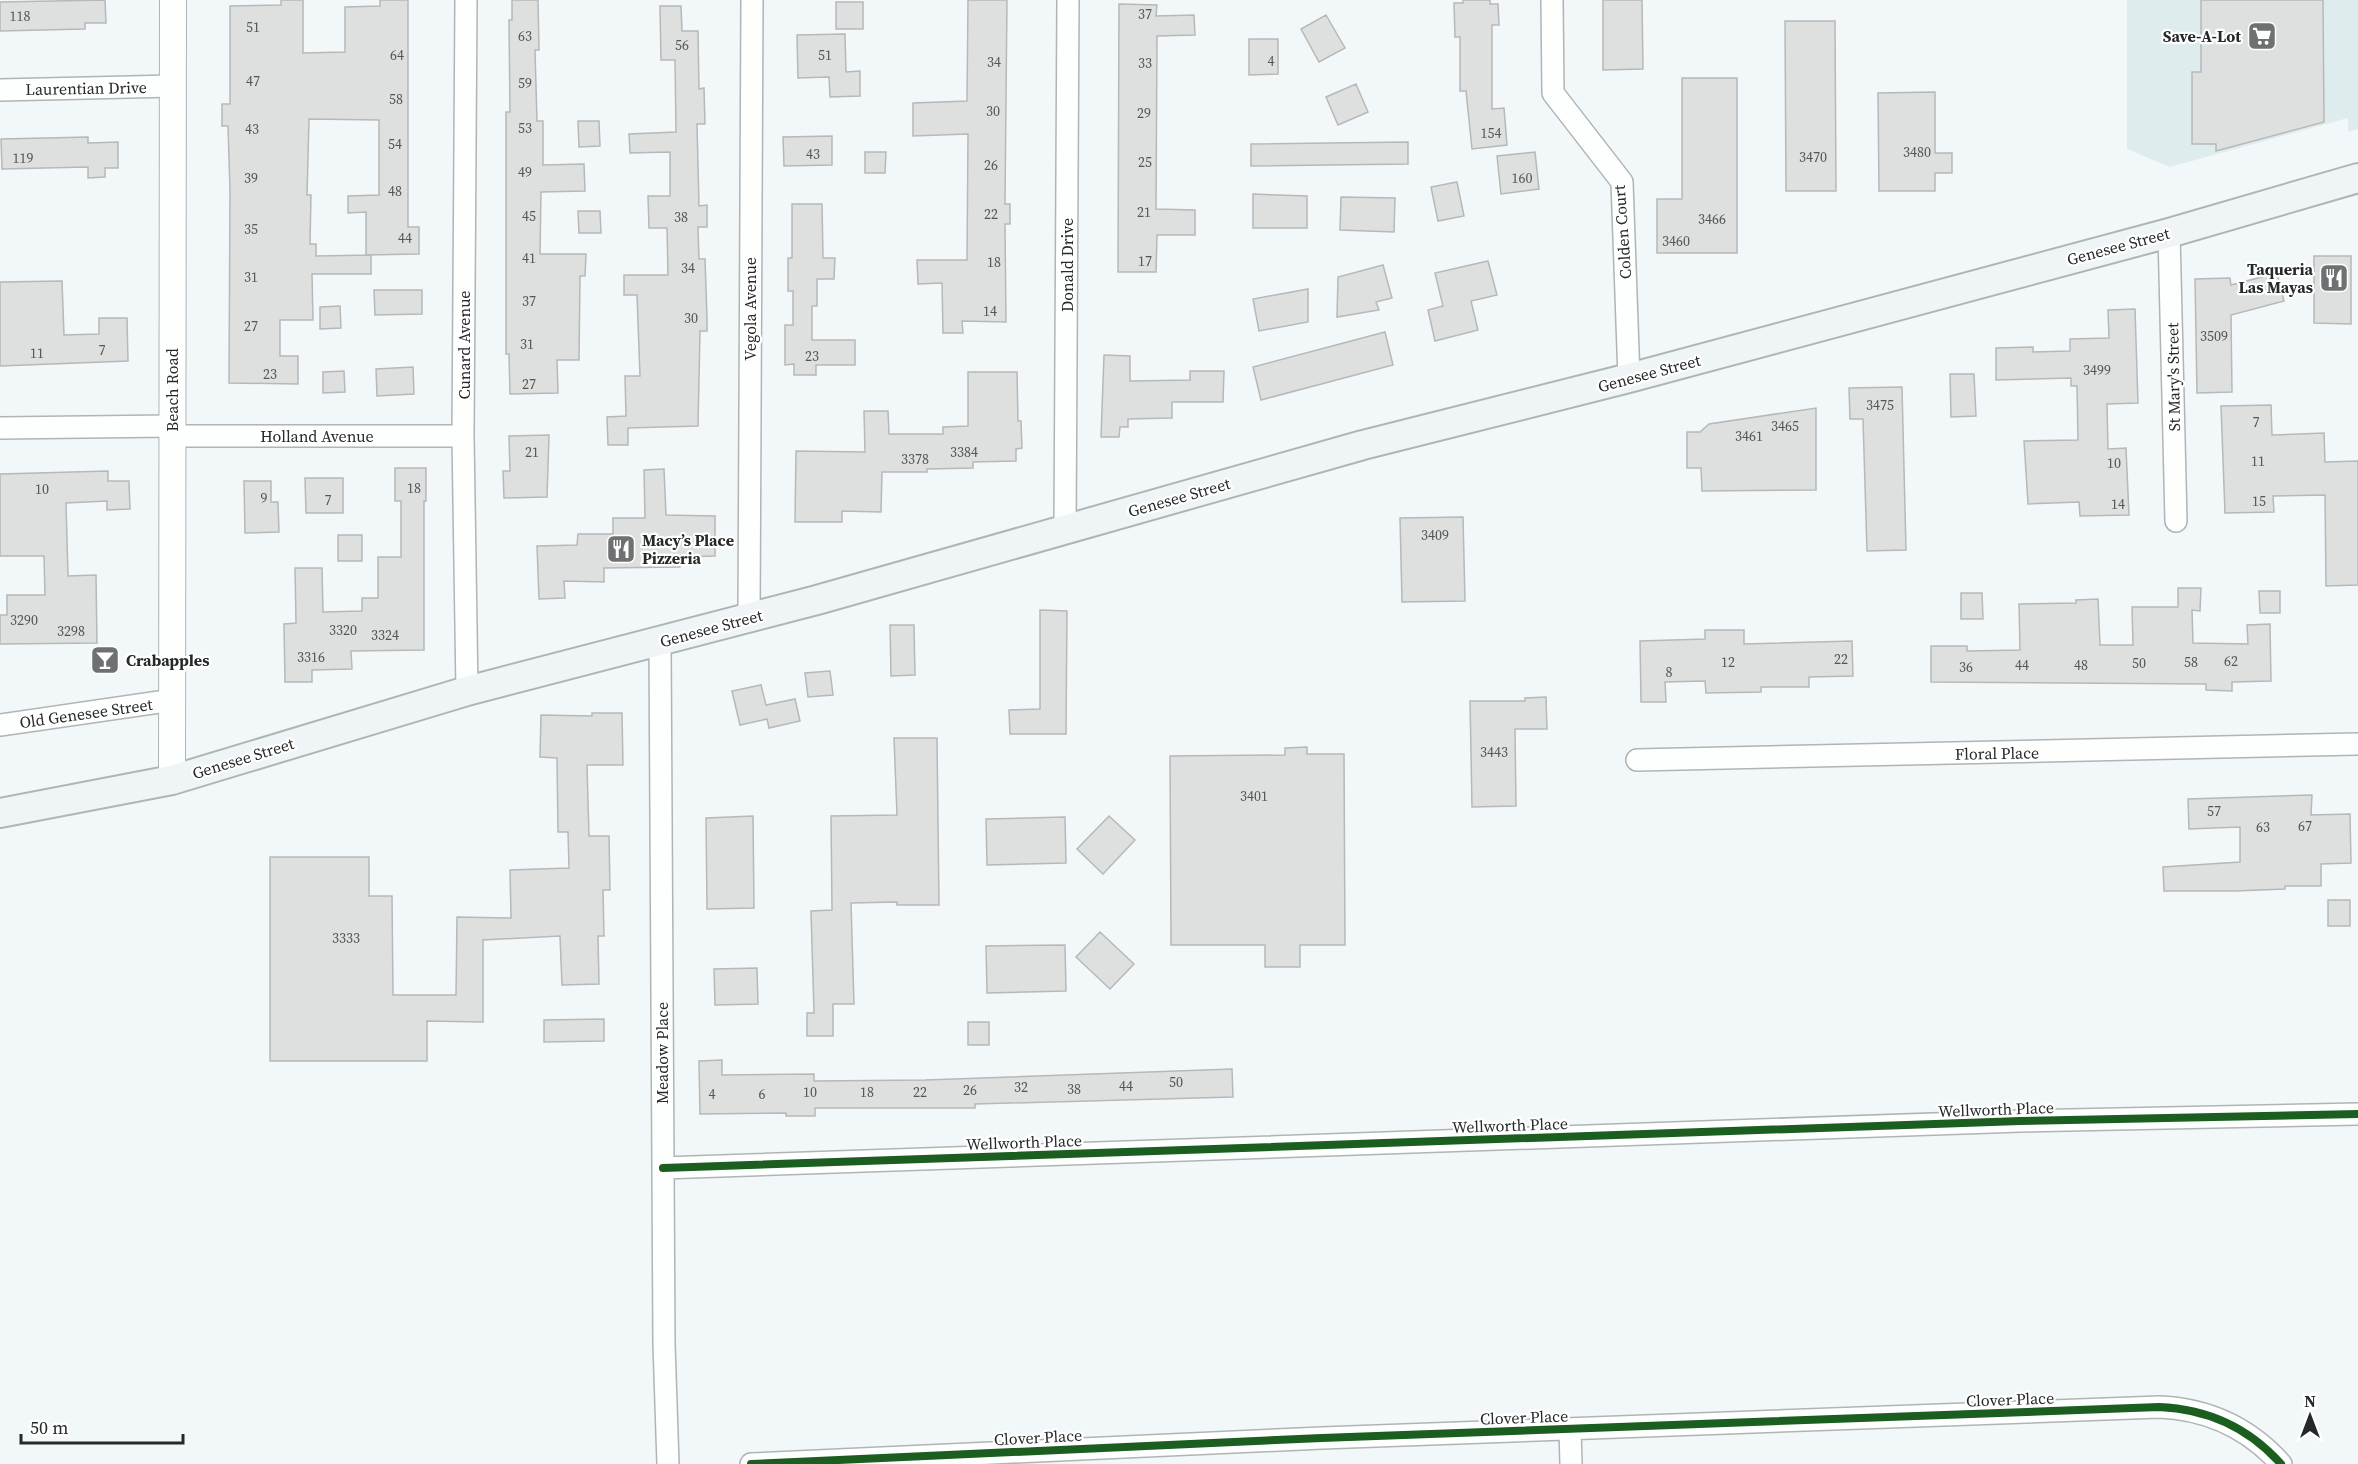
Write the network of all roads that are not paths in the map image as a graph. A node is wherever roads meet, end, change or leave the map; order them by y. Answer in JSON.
{"nodes":[{"id":1,"x":173,"y":0,"type":"edge"},
{"id":2,"x":466,"y":0,"type":"edge"},
{"id":3,"x":752,"y":0,"type":"edge"},
{"id":4,"x":1068,"y":0,"type":"edge"},
{"id":5,"x":1552,"y":0,"type":"edge"},
{"id":6,"x":173,"y":86,"type":"junction"},
{"id":7,"x":0,"y":90,"type":"edge"},
{"id":8,"x":2358,"y":178,"type":"edge"},
{"id":9,"x":2169,"y":233,"type":"junction"},
{"id":10,"x":1629,"y":378,"type":"junction"},
{"id":11,"x":0,"y":428,"type":"edge"},
{"id":12,"x":171,"y":431,"type":"junction"},
{"id":13,"x":463,"y":436,"type":"junction"},
{"id":14,"x":2176,"y":521,"type":"dead end"},
{"id":15,"x":1065,"y":530,"type":"junction"},
{"id":16,"x":749,"y":618,"type":"junction"},
{"id":17,"x":660,"y":642,"type":"junction"},
{"id":18,"x":466,"y":691,"type":"junction"},
{"id":19,"x":173,"y":700,"type":"junction"},
{"id":20,"x":0,"y":725,"type":"edge"},
{"id":21,"x":2358,"y":744,"type":"edge"},
{"id":22,"x":1637,"y":760,"type":"dead end"},
{"id":23,"x":172,"y":780,"type":"junction"},
{"id":24,"x":0,"y":813,"type":"edge"},
{"id":25,"x":2358,"y":1114,"type":"edge"},
{"id":26,"x":663,"y":1168,"type":"junction"},
{"id":27,"x":1570,"y":1429,"type":"junction"},
{"id":28,"x":668,"y":1464,"type":"edge"},
{"id":29,"x":751,"y":1464,"type":"edge"},
{"id":30,"x":1571,"y":1464,"type":"edge"},
{"id":31,"x":2280,"y":1464,"type":"edge"}],
"edges":[{"from":1,"to":6,"type":"street","name":"Beach Road"},
{"from":2,"to":13,"type":"street","name":"Cunard Avenue"},
{"from":3,"to":16,"type":"street","name":"Vegola Avenue"},
{"from":4,"to":15,"type":"street","name":"Donald Drive"},
{"from":5,"to":10,"type":"street","name":"Colden Court"},
{"from":6,"to":7,"type":"street","name":"Laurentian Drive"},
{"from":6,"to":12,"type":"street","name":"Beach Road"},
{"from":8,"to":9,"type":"main road","name":"Genesee Street"},
{"from":9,"to":10,"type":"main road","name":"Genesee Street"},
{"from":9,"to":14,"type":"street","name":"St Mary's Street"},
{"from":10,"to":15,"type":"main road","name":"Genesee Street"},
{"from":11,"to":12,"type":"street"},
{"from":12,"to":13,"type":"street","name":"Holland Avenue"},
{"from":12,"to":19,"type":"street","name":"Beach Road"},
{"from":13,"to":18,"type":"street","name":"Cunard Avenue"},
{"from":15,"to":16,"type":"main road","name":"Genesee Street"},
{"from":16,"to":17,"type":"main road","name":"Genesee Street"},
{"from":17,"to":18,"type":"main road","name":"Genesee Street"},
{"from":17,"to":26,"type":"street","name":"Meadow Place"},
{"from":18,"to":23,"type":"main road","name":"Genesee Street"},
{"from":19,"to":20,"type":"street","name":"Old Genesee Street"},
{"from":19,"to":23,"type":"street","name":"Beach Road"},
{"from":21,"to":22,"type":"street","name":"Floral Place"},
{"from":23,"to":24,"type":"main road","name":"Genesee Street"},
{"from":25,"to":26,"type":"street","name":"Wellworth Place"},
{"from":26,"to":28,"type":"street","name":"Meadow Place"},
{"from":27,"to":29,"type":"street","name":"Clover Place"},
{"from":27,"to":30,"type":"street"},
{"from":27,"to":31,"type":"street","name":"Clover Place"}]}
